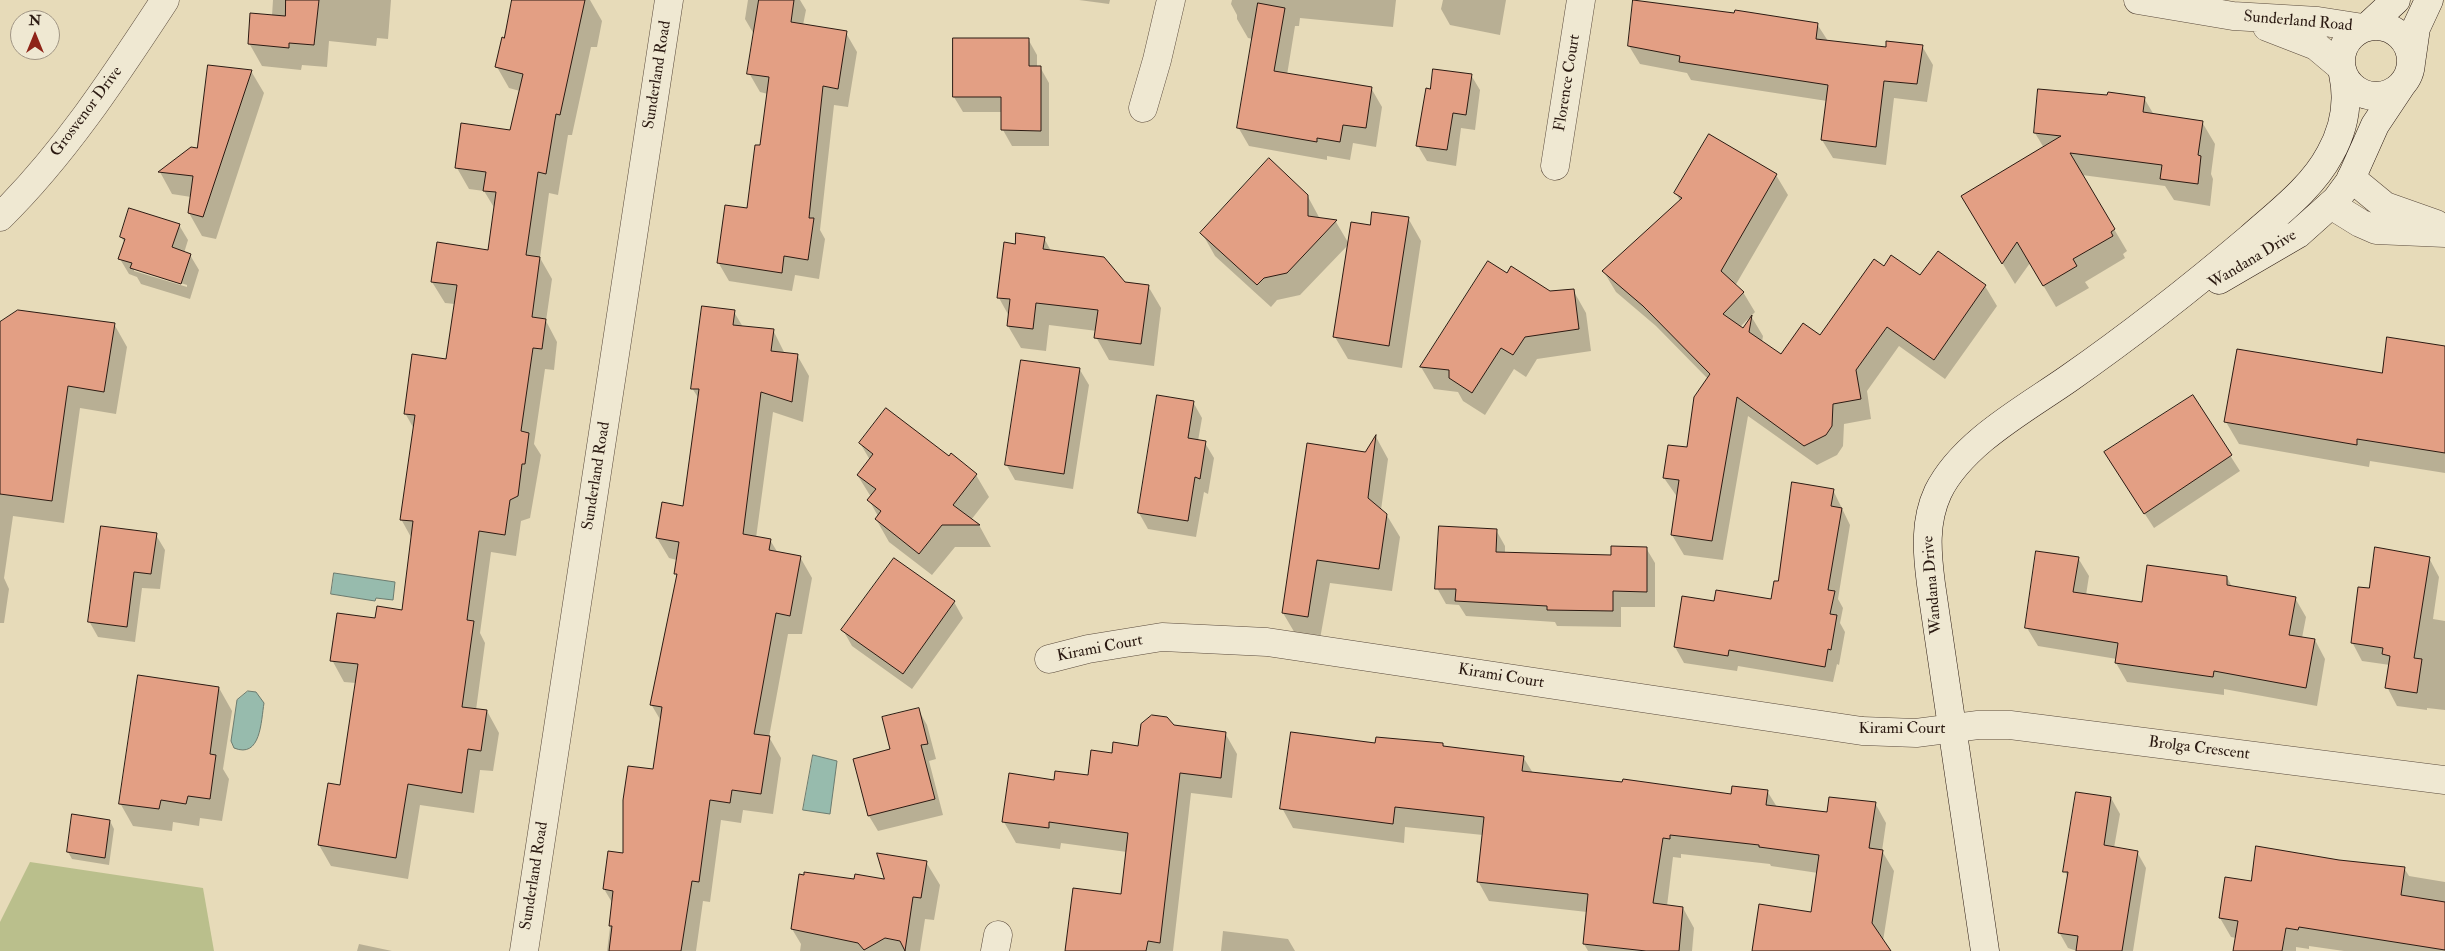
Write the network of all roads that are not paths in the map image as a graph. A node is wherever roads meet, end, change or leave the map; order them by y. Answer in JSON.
{"nodes":[{"id":1,"x":164,"y":0,"type":"edge"},
{"id":2,"x":669,"y":0,"type":"edge"},
{"id":3,"x":1171,"y":0,"type":"edge"},
{"id":4,"x":1581,"y":0,"type":"edge"},
{"id":5,"x":2138,"y":0,"type":"edge"},
{"id":6,"x":2396,"y":0,"type":"edge"},
{"id":7,"x":2429,"y":0,"type":"edge"},
{"id":8,"x":2233,"y":16,"type":"junction"},
{"id":9,"x":2365,"y":27,"type":"junction"},
{"id":10,"x":2342,"y":70,"type":"junction"},
{"id":11,"x":2407,"y":74,"type":"junction"},
{"id":12,"x":1142,"y":108,"type":"dead end"},
{"id":13,"x":1555,"y":166,"type":"dead end"},
{"id":14,"x":2316,"y":174,"type":"junction"},
{"id":15,"x":2351,"y":178,"type":"junction"},
{"id":16,"x":2331,"y":205,"type":"junction"},
{"id":17,"x":0,"y":217,"type":"edge"},
{"id":18,"x":2445,"y":227,"type":"edge"},
{"id":19,"x":2445,"y":233,"type":"edge"},
{"id":20,"x":2151,"y":320,"type":"junction"},
{"id":21,"x":1049,"y":659,"type":"dead end"},
{"id":22,"x":1953,"y":730,"type":"junction"},
{"id":23,"x":2445,"y":780,"type":"edge"},
{"id":24,"x":524,"y":951,"type":"edge"},
{"id":25,"x":1985,"y":951,"type":"edge"}],
"edges":[{"from":1,"to":17,"type":"street","name":"Grosvenor Drive"},
{"from":2,"to":24,"type":"street","name":"Sunderland Road"},
{"from":3,"to":12,"type":"street"},
{"from":4,"to":13,"type":"street","name":"Florence Court"},
{"from":5,"to":8,"type":"street","name":"Sunderland Road"},
{"from":6,"to":9,"type":"street","name":"Wandana Drive"},
{"from":7,"to":11,"type":"street","name":"Wandana Drive"},
{"from":8,"to":9,"type":"street","name":"Sunderland Road"},
{"from":8,"to":10,"type":"street","name":"Sunderland Road"},
{"from":9,"to":10,"type":"street","name":"Wandana Drive"},
{"from":9,"to":11,"type":"street"},
{"from":10,"to":11,"type":"street"},
{"from":10,"to":14,"type":"street","name":"Wandana Drive"},
{"from":11,"to":15,"type":"street","name":"Wandana Drive"},
{"from":14,"to":15,"type":"street"},
{"from":14,"to":16,"type":"street"},
{"from":14,"to":20,"type":"street","name":"Wandana Drive"},
{"from":15,"to":16,"type":"street","name":"Wandana Drive"},
{"from":15,"to":18,"type":"street"},
{"from":16,"to":19,"type":"street"},
{"from":16,"to":20,"type":"street","name":"Wandana Drive"},
{"from":20,"to":22,"type":"street","name":"Wandana Drive"},
{"from":21,"to":22,"type":"street","name":"Kirami Court"},
{"from":22,"to":23,"type":"street","name":"Brolga Crescent"},
{"from":22,"to":25,"type":"street","name":"Wandana Drive"}]}
